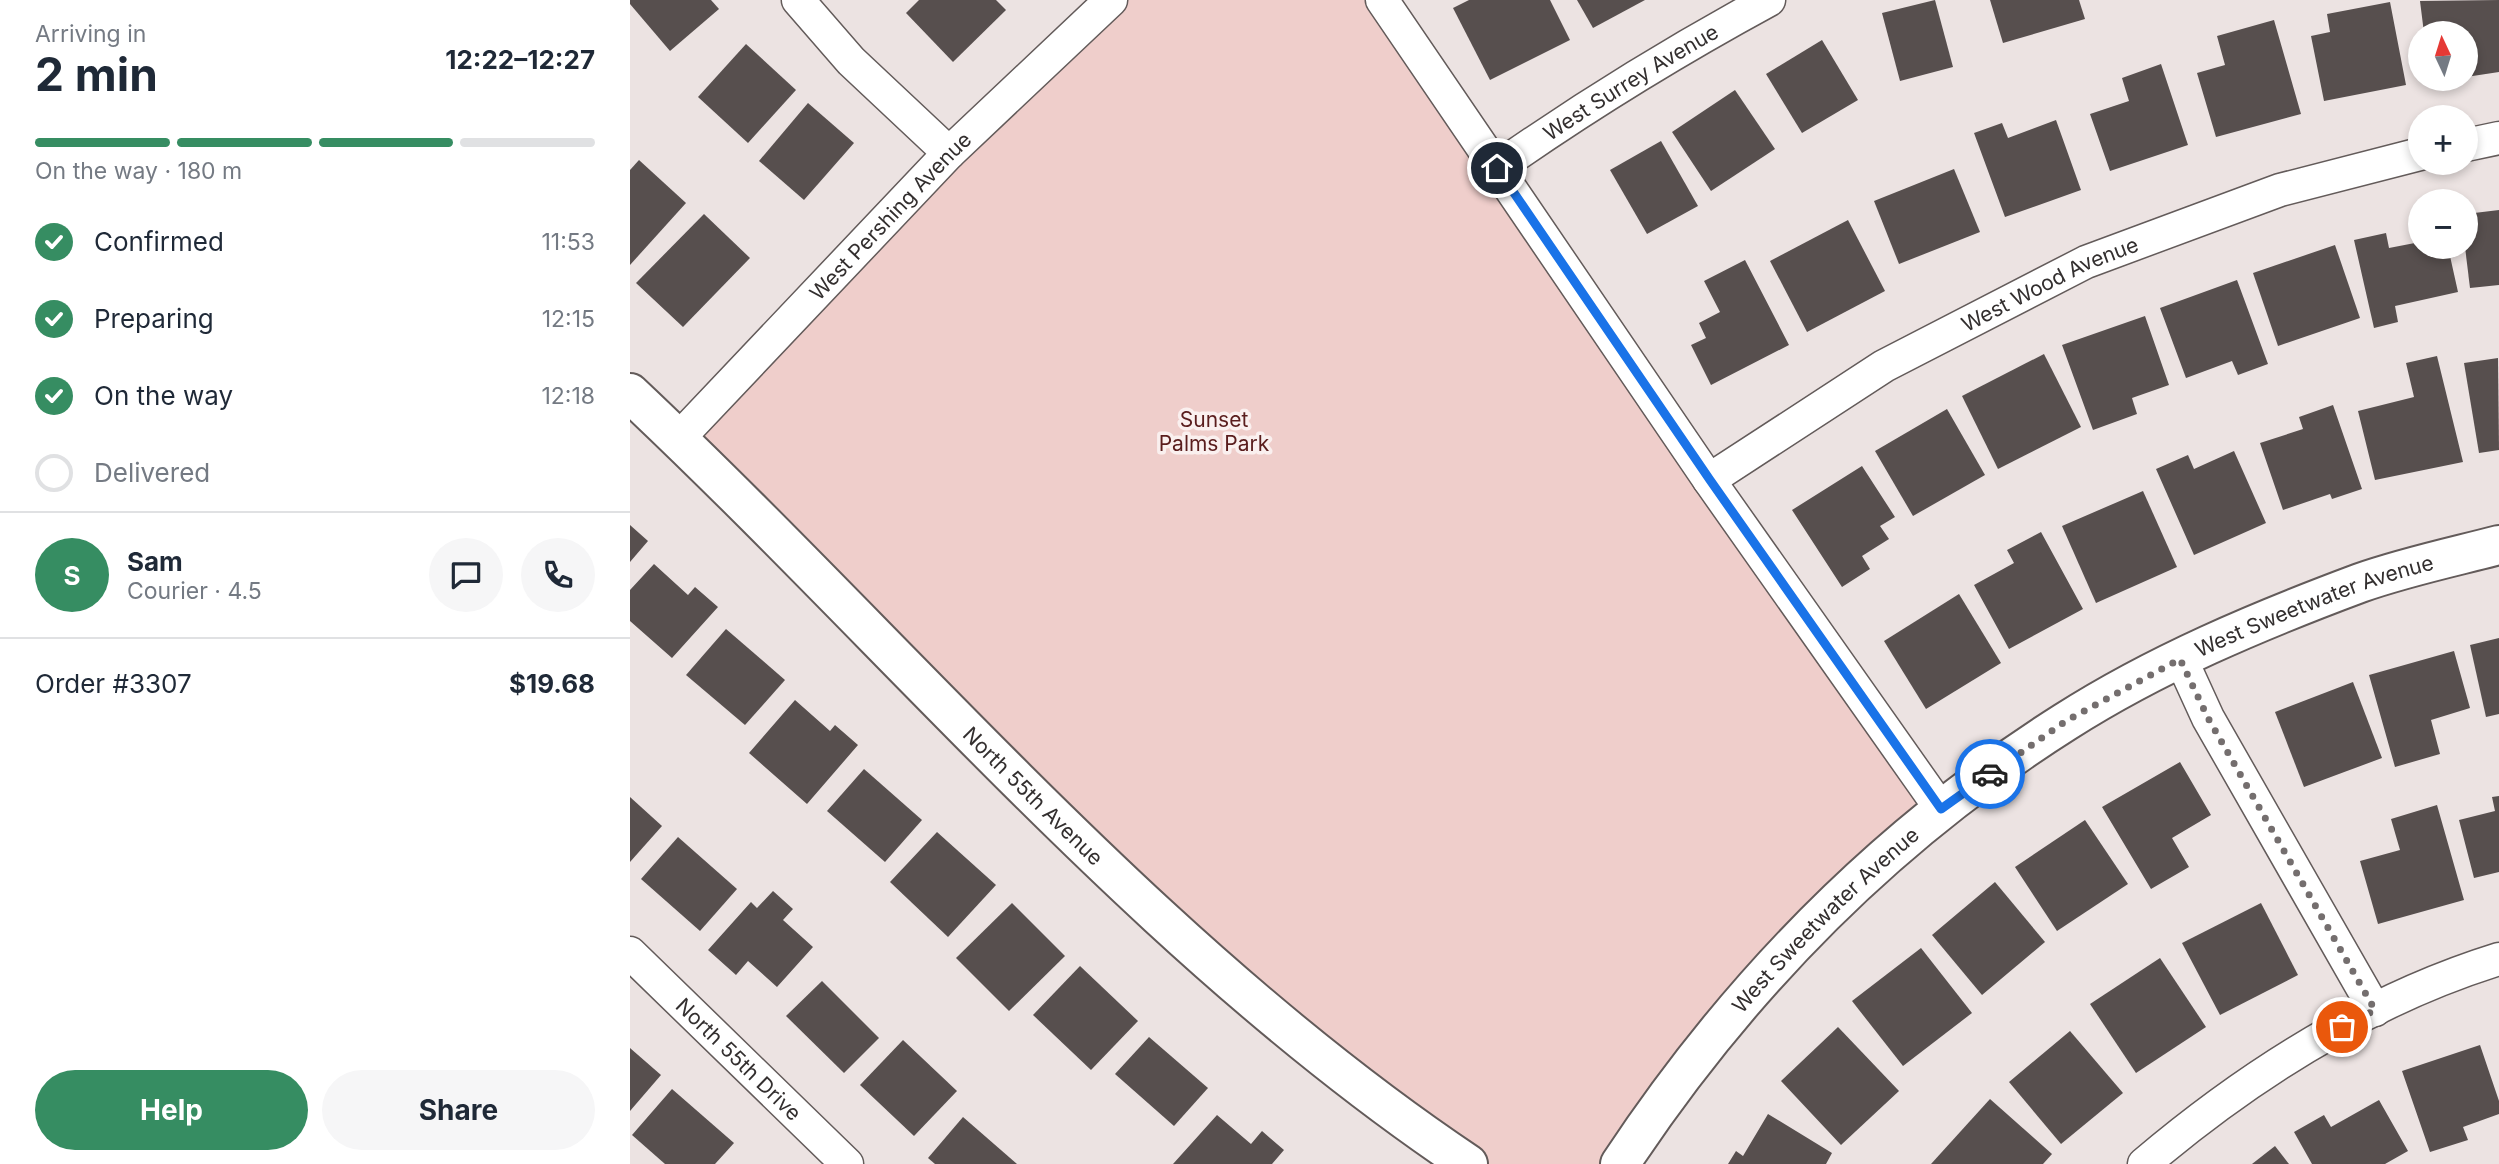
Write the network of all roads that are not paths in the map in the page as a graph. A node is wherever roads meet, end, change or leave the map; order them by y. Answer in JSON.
{"nodes":[{"id":1,"x":797,"y":0,"type":"edge"},
{"id":2,"x":1111,"y":0,"type":"edge"},
{"id":3,"x":1382,"y":0,"type":"edge"},
{"id":4,"x":1769,"y":0,"type":"edge"},
{"id":5,"x":2499,"y":138,"type":"edge"},
{"id":6,"x":2478,"y":142,"type":"edge"},
{"id":7,"x":949,"y":153,"type":"junction"},
{"id":8,"x":2408,"y":157,"type":"edge"},
{"id":9,"x":1497,"y":168,"type":"junction"},
{"id":10,"x":630,"y":393,"type":"edge"},
{"id":11,"x":678,"y":439,"type":"junction"},
{"id":12,"x":1710,"y":480,"type":"junction"},
{"id":13,"x":2499,"y":545,"type":"edge"},
{"id":14,"x":2180,"y":659,"type":"junction"},
{"id":15,"x":1941,"y":809,"type":"junction"},
{"id":16,"x":630,"y":953,"type":"edge"},
{"id":17,"x":2499,"y":959,"type":"edge"},
{"id":18,"x":2375,"y":1010,"type":"junction"},
{"id":19,"x":847,"y":1164,"type":"edge"},
{"id":20,"x":1468,"y":1164,"type":"edge"},
{"id":21,"x":1620,"y":1164,"type":"edge"},
{"id":22,"x":2144,"y":1164,"type":"edge"}],
"edges":[{"from":1,"to":7,"type":"street"},
{"from":2,"to":7,"type":"street","name":"West Pershing Avenue"},
{"from":3,"to":9,"type":"street"},
{"from":4,"to":9,"type":"street","name":"West Surrey Avenue"},
{"from":5,"to":6,"type":"street"},
{"from":7,"to":11,"type":"street","name":"West Pershing Avenue"},
{"from":8,"to":12,"type":"street","name":"West Wood Avenue"},
{"from":9,"to":12,"type":"street"},
{"from":10,"to":11,"type":"street","name":"North 55th Avenue"},
{"from":11,"to":20,"type":"street","name":"North 55th Avenue"},
{"from":12,"to":15,"type":"street"},
{"from":13,"to":14,"type":"street","name":"West Sweetwater Avenue"},
{"from":14,"to":15,"type":"street","name":"West Sweetwater Avenue"},
{"from":14,"to":18,"type":"street"},
{"from":15,"to":21,"type":"street","name":"West Sweetwater Avenue"},
{"from":16,"to":19,"type":"street","name":"North 55th Drive"},
{"from":17,"to":18,"type":"street"},
{"from":18,"to":22,"type":"street"}]}
